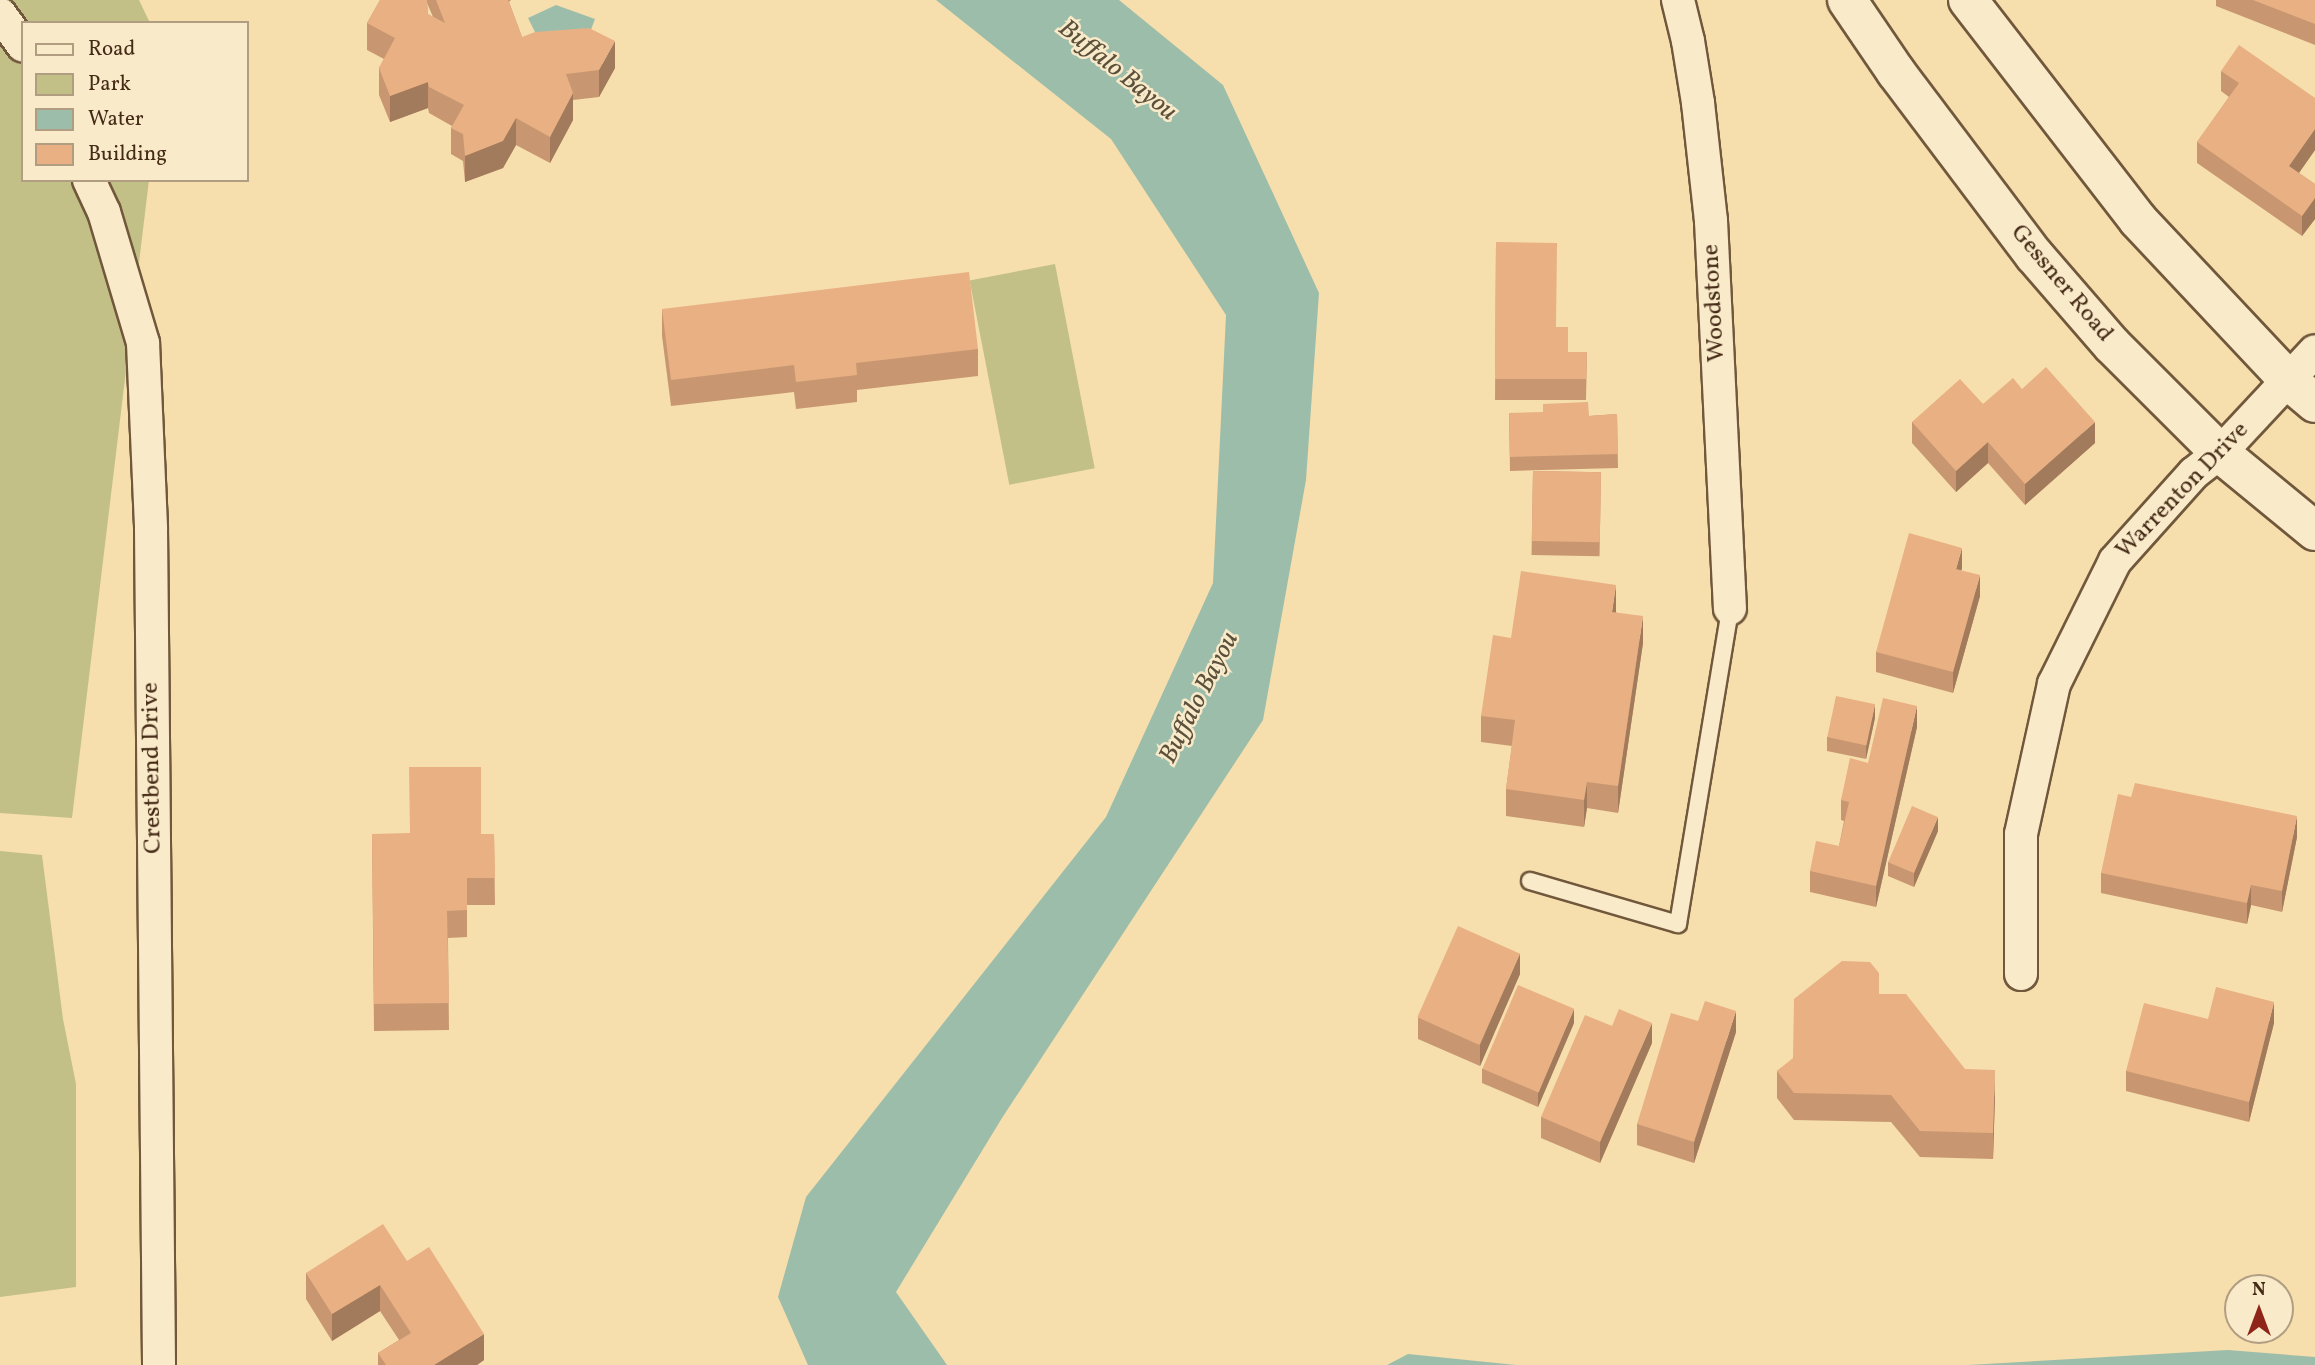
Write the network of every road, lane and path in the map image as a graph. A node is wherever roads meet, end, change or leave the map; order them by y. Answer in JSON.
{"nodes":[{"id":1,"x":1678,"y":0,"type":"edge"},
{"id":2,"x":1847,"y":0,"type":"edge"},
{"id":3,"x":1968,"y":0,"type":"edge"},
{"id":4,"x":0,"y":14,"type":"edge"},
{"id":5,"x":21,"y":43,"type":"edge"},
{"id":6,"x":90,"y":182,"type":"edge"},
{"id":7,"x":2315,"y":351,"type":"edge"},
{"id":8,"x":2302,"y":392,"type":"edge"},
{"id":9,"x":2220,"y":453,"type":"junction"},
{"id":10,"x":2315,"y":531,"type":"edge"},
{"id":11,"x":1730,"y":609,"type":"joint"},
{"id":12,"x":1530,"y":881,"type":"dead end"},
{"id":13,"x":2021,"y":974,"type":"dead end"},
{"id":14,"x":159,"y":1365,"type":"edge"}],
"edges":[{"from":1,"to":11,"type":"street","name":"Woodstone"},
{"from":2,"to":9,"type":"main road","name":"Gessner Road"},
{"from":3,"to":8,"type":"main road"},
{"from":4,"to":5,"type":"street"},
{"from":6,"to":14,"type":"street","name":"Crestbend Drive"},
{"from":7,"to":8,"type":"street","name":"Warrenton Drive"},
{"from":8,"to":9,"type":"street","name":"Warrenton Drive"},
{"from":9,"to":10,"type":"main road","name":"Gessner Road"},
{"from":9,"to":13,"type":"street","name":"Warrenton Drive"},
{"from":11,"to":12,"type":"lane"}]}
